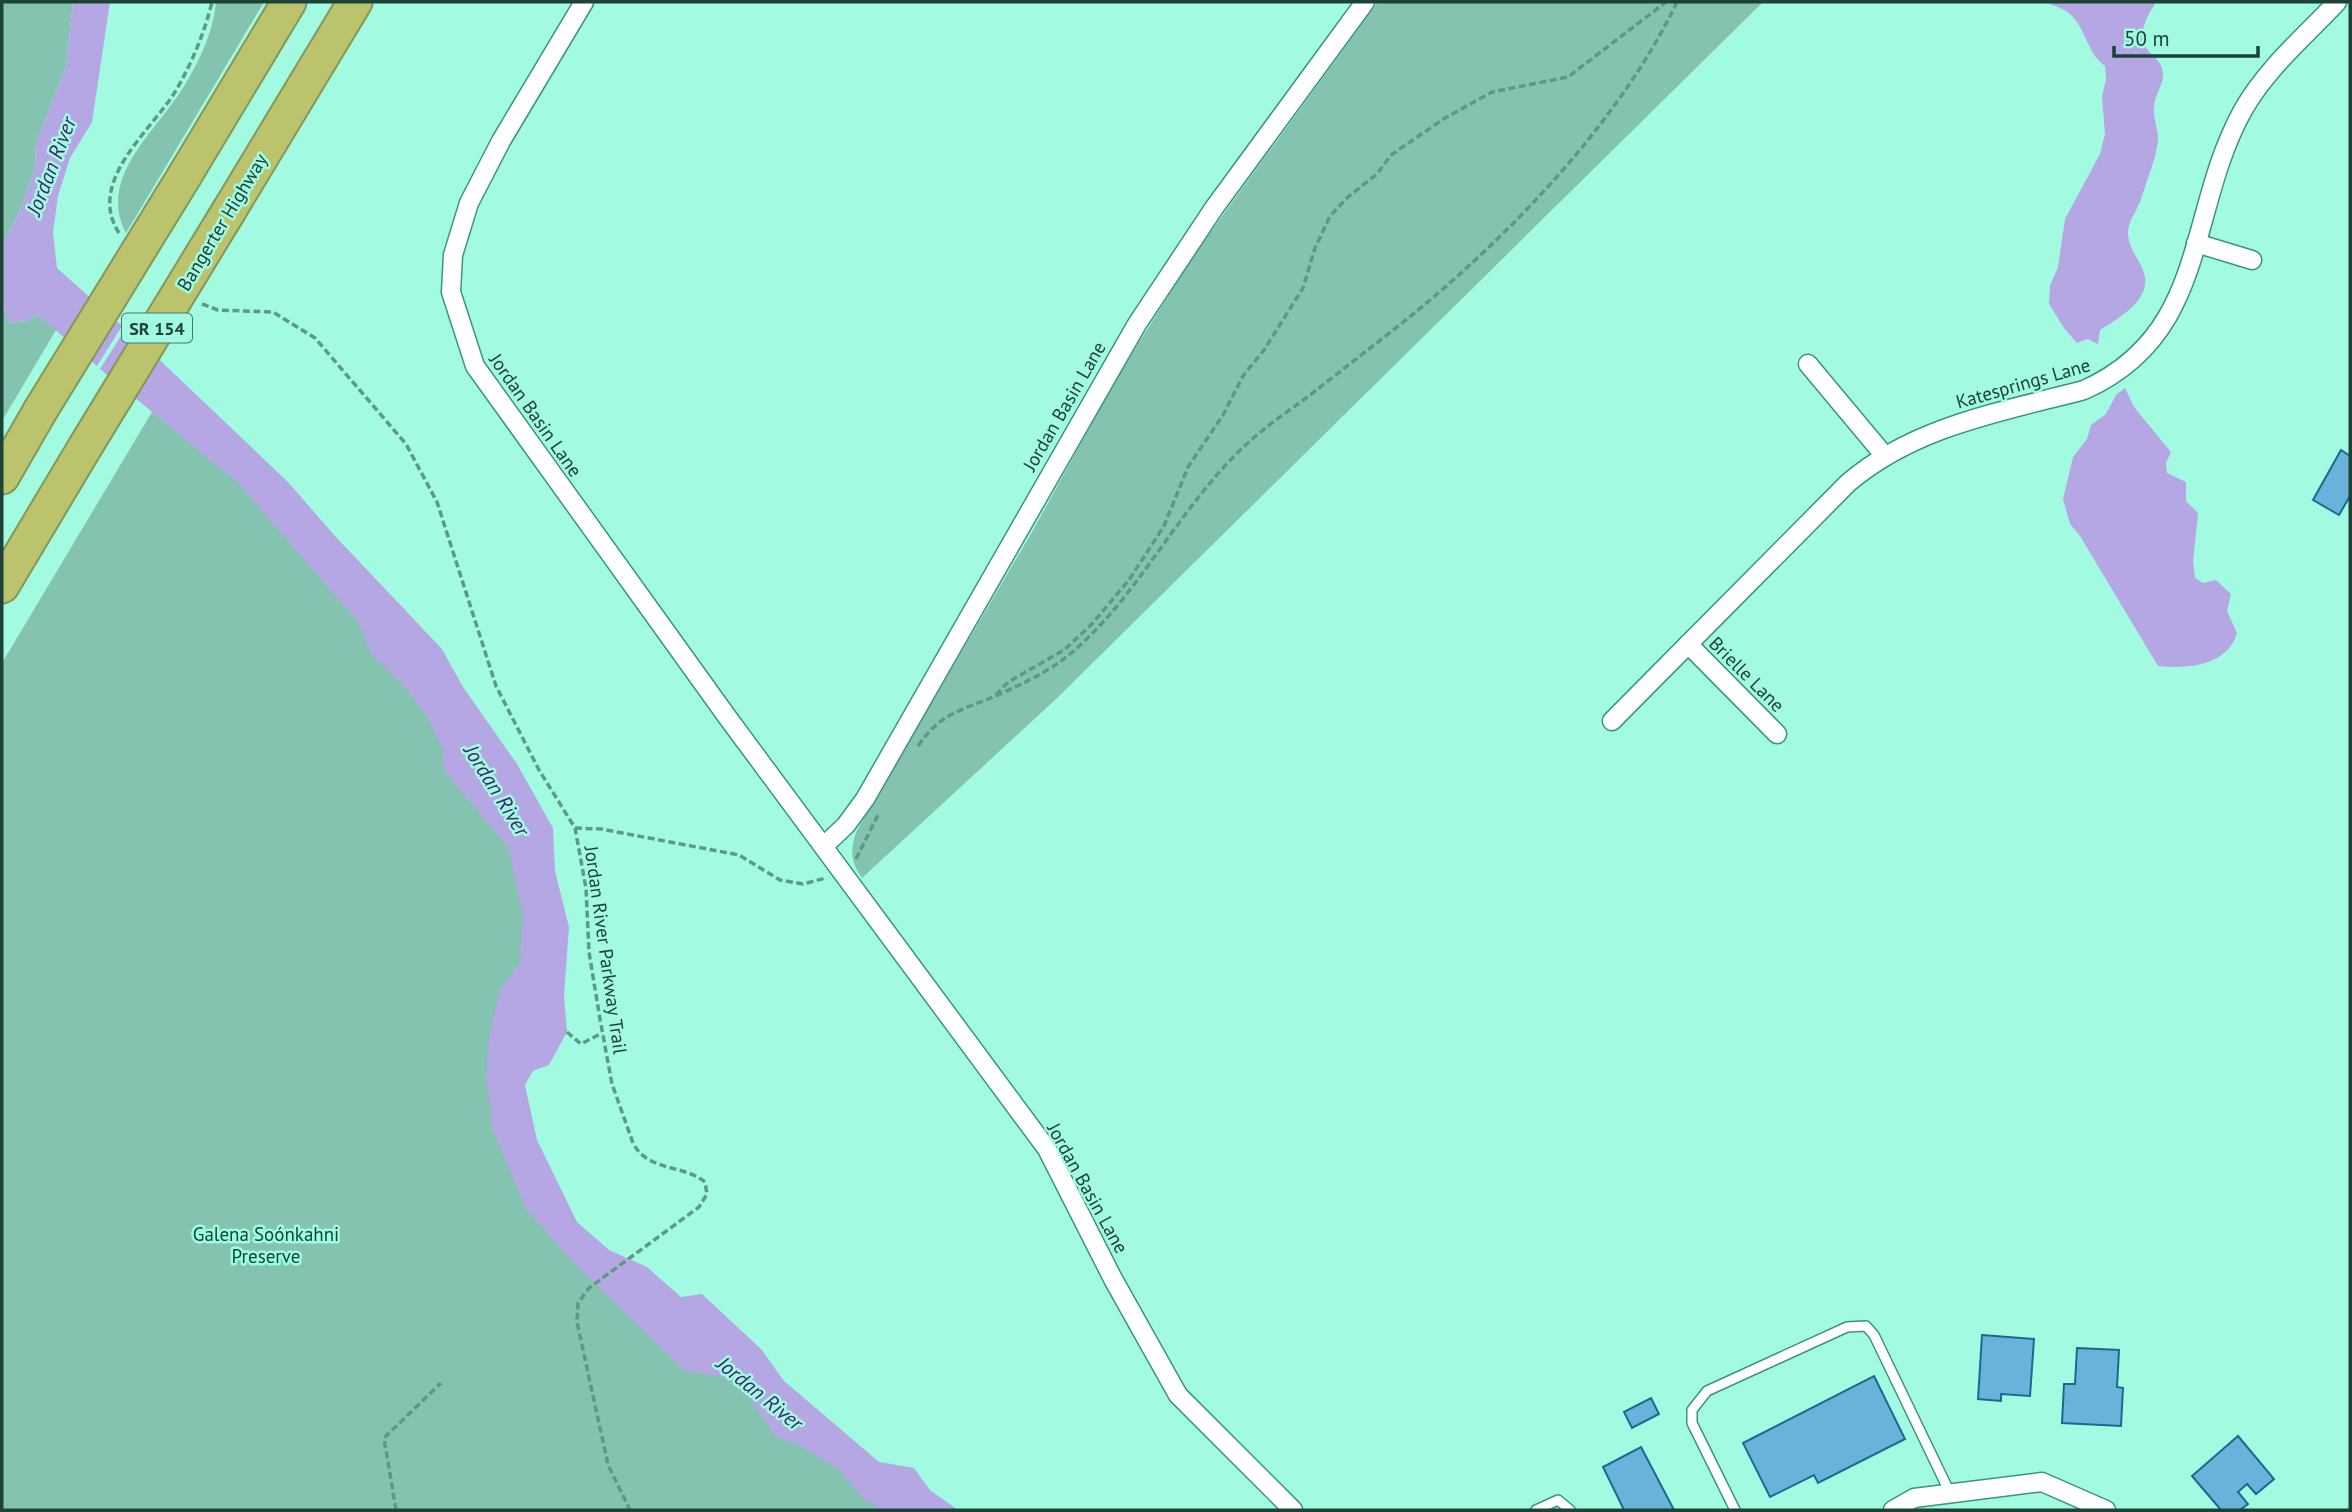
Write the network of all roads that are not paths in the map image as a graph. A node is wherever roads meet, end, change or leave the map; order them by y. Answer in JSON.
{"nodes":[{"id":1,"x":289,"y":2,"type":"edge"},
{"id":2,"x":355,"y":2,"type":"edge"},
{"id":3,"x":584,"y":2,"type":"edge"},
{"id":4,"x":1364,"y":2,"type":"edge"},
{"id":5,"x":2337,"y":2,"type":"edge"},
{"id":6,"x":2196,"y":243,"type":"junction"},
{"id":7,"x":2252,"y":260,"type":"dead end"},
{"id":8,"x":1808,"y":364,"type":"dead end"},
{"id":9,"x":1884,"y":455,"type":"junction"},
{"id":10,"x":2,"y":477,"type":"edge"},
{"id":11,"x":2,"y":586,"type":"edge"},
{"id":12,"x":1688,"y":645,"type":"junction"},
{"id":13,"x":1612,"y":720,"type":"dead end"},
{"id":14,"x":1777,"y":733,"type":"dead end"},
{"id":15,"x":825,"y":845,"type":"junction"},
{"id":16,"x":1951,"y":1494,"type":"junction"},
{"id":17,"x":1293,"y":1510,"type":"edge"},
{"id":18,"x":1536,"y":1510,"type":"edge"},
{"id":19,"x":1570,"y":1510,"type":"edge"},
{"id":20,"x":1735,"y":1510,"type":"edge"},
{"id":21,"x":1894,"y":1510,"type":"edge"},
{"id":22,"x":2106,"y":1510,"type":"edge"}],
"edges":[{"from":1,"to":10,"type":"highway","number":"SR 154","bridge":true},
{"from":2,"to":11,"type":"highway","name":"Bangerter Highway","number":"SR 154","bridge":true},
{"from":3,"to":15,"type":"street","name":"Jordan Basin Lane"},
{"from":4,"to":15,"type":"street","name":"Jordan Basin Lane"},
{"from":5,"to":6,"type":"street","name":"Katesprings Lane"},
{"from":6,"to":7,"type":"street"},
{"from":6,"to":9,"type":"street","name":"Katesprings Lane"},
{"from":8,"to":9,"type":"street"},
{"from":9,"to":12,"type":"street","name":"Katesprings Lane"},
{"from":12,"to":13,"type":"street","name":"Katesprings Lane"},
{"from":12,"to":14,"type":"street","name":"Brielle Lane"},
{"from":15,"to":17,"type":"street","name":"Jordan Basin Lane"},
{"from":16,"to":20,"type":"lane"},
{"from":16,"to":21,"type":"street"},
{"from":16,"to":22,"type":"street"},
{"from":18,"to":19,"type":"lane"}]}
